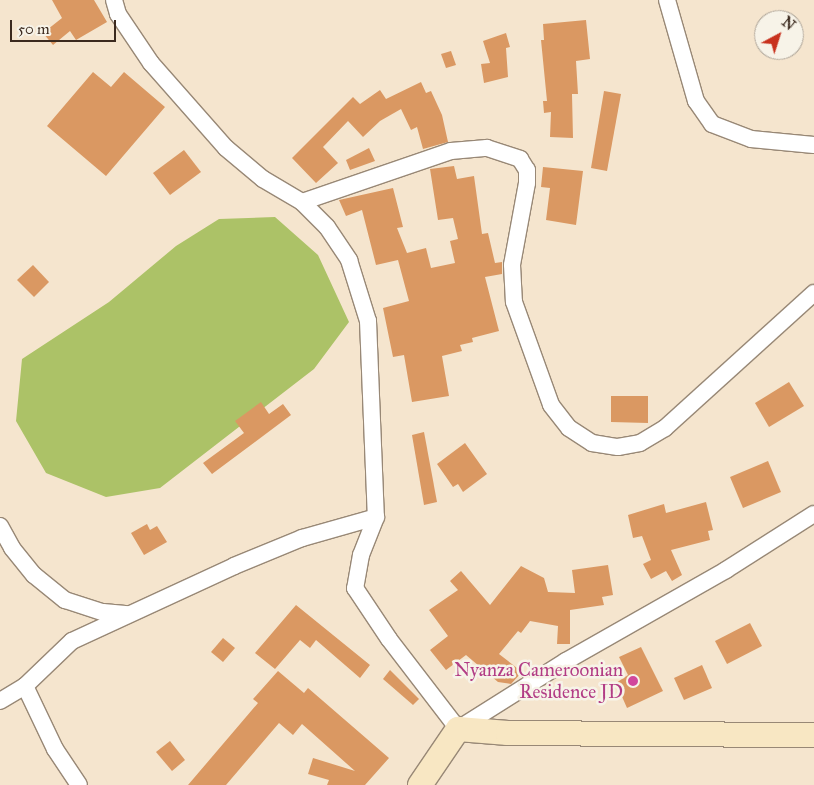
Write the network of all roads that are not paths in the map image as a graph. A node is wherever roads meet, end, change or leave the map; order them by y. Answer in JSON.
{"nodes":[{"id":1,"x":114,"y":0,"type":"edge"},
{"id":2,"x":667,"y":0,"type":"edge"},
{"id":3,"x":814,"y":145,"type":"edge"},
{"id":4,"x":302,"y":202,"type":"junction"},
{"id":5,"x":814,"y":293,"type":"edge"},
{"id":6,"x":814,"y":514,"type":"edge"},
{"id":7,"x":376,"y":517,"type":"junction"},
{"id":8,"x":0,"y":526,"type":"edge"},
{"id":9,"x":130,"y":614,"type":"junction"},
{"id":10,"x":25,"y":686,"type":"junction"},
{"id":11,"x":0,"y":701,"type":"edge"},
{"id":12,"x":458,"y":729,"type":"junction"},
{"id":13,"x":814,"y":734,"type":"edge"},
{"id":14,"x":79,"y":785,"type":"edge"},
{"id":15,"x":420,"y":785,"type":"edge"}],
"edges":[{"from":1,"to":4,"type":"street"},
{"from":2,"to":3,"type":"street"},
{"from":4,"to":5,"type":"street"},
{"from":4,"to":7,"type":"street"},
{"from":6,"to":12,"type":"street"},
{"from":7,"to":9,"type":"street"},
{"from":7,"to":12,"type":"street"},
{"from":8,"to":9,"type":"street"},
{"from":9,"to":10,"type":"street"},
{"from":10,"to":11,"type":"street"},
{"from":10,"to":14,"type":"street"},
{"from":12,"to":13,"type":"main road"},
{"from":12,"to":15,"type":"main road"}]}
